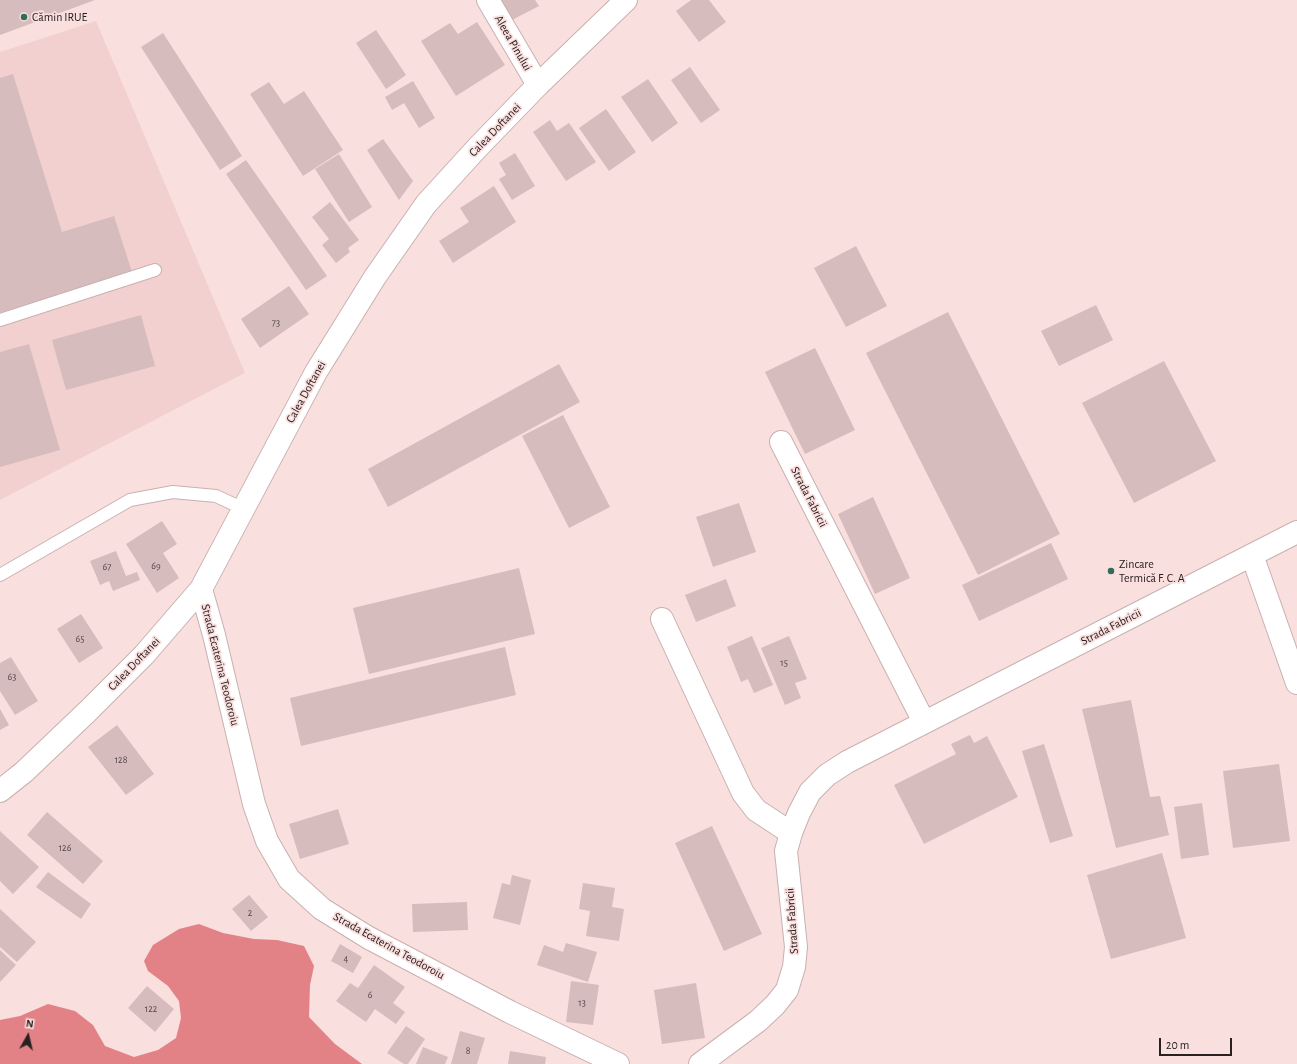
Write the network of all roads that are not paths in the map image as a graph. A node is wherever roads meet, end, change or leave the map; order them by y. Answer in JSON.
{"nodes":[{"id":1,"x":488,"y":0,"type":"edge"},
{"id":2,"x":626,"y":0,"type":"edge"},
{"id":3,"x":538,"y":85,"type":"junction"},
{"id":4,"x":155,"y":270,"type":"dead end"},
{"id":5,"x":0,"y":320,"type":"edge"},
{"id":6,"x":781,"y":442,"type":"dead end"},
{"id":7,"x":244,"y":509,"type":"junction"},
{"id":8,"x":1297,"y":532,"type":"edge"},
{"id":9,"x":1252,"y":555,"type":"junction"},
{"id":10,"x":0,"y":576,"type":"edge"},
{"id":11,"x":201,"y":589,"type":"junction"},
{"id":12,"x":662,"y":619,"type":"dead end"},
{"id":13,"x":1297,"y":683,"type":"edge"},
{"id":14,"x":924,"y":722,"type":"junction"},
{"id":15,"x":0,"y":791,"type":"edge"},
{"id":16,"x":791,"y":833,"type":"junction"},
{"id":17,"x":618,"y":1064,"type":"edge"},
{"id":18,"x":700,"y":1064,"type":"edge"}],
"edges":[{"from":1,"to":3,"type":"main road","name":"Aleea Pinului"},
{"from":2,"to":3,"type":"main road","name":"Calea Doftanei"},
{"from":3,"to":7,"type":"main road","name":"Calea Doftanei"},
{"from":4,"to":5,"type":"lane"},
{"from":6,"to":14,"type":"main road","name":"Strada Fabricii"},
{"from":7,"to":10,"type":"lane"},
{"from":7,"to":11,"type":"main road","name":"Calea Doftanei"},
{"from":8,"to":9,"type":"main road","name":"Strada Fabricii"},
{"from":9,"to":13,"type":"main road"},
{"from":9,"to":14,"type":"main road","name":"Strada Fabricii"},
{"from":11,"to":15,"type":"main road","name":"Calea Doftanei"},
{"from":11,"to":17,"type":"main road","name":"Strada Ecaterina Teodoroiu"},
{"from":12,"to":16,"type":"main road"},
{"from":14,"to":16,"type":"main road","name":"Strada Fabricii"},
{"from":16,"to":18,"type":"main road","name":"Strada Fabricii"}]}
